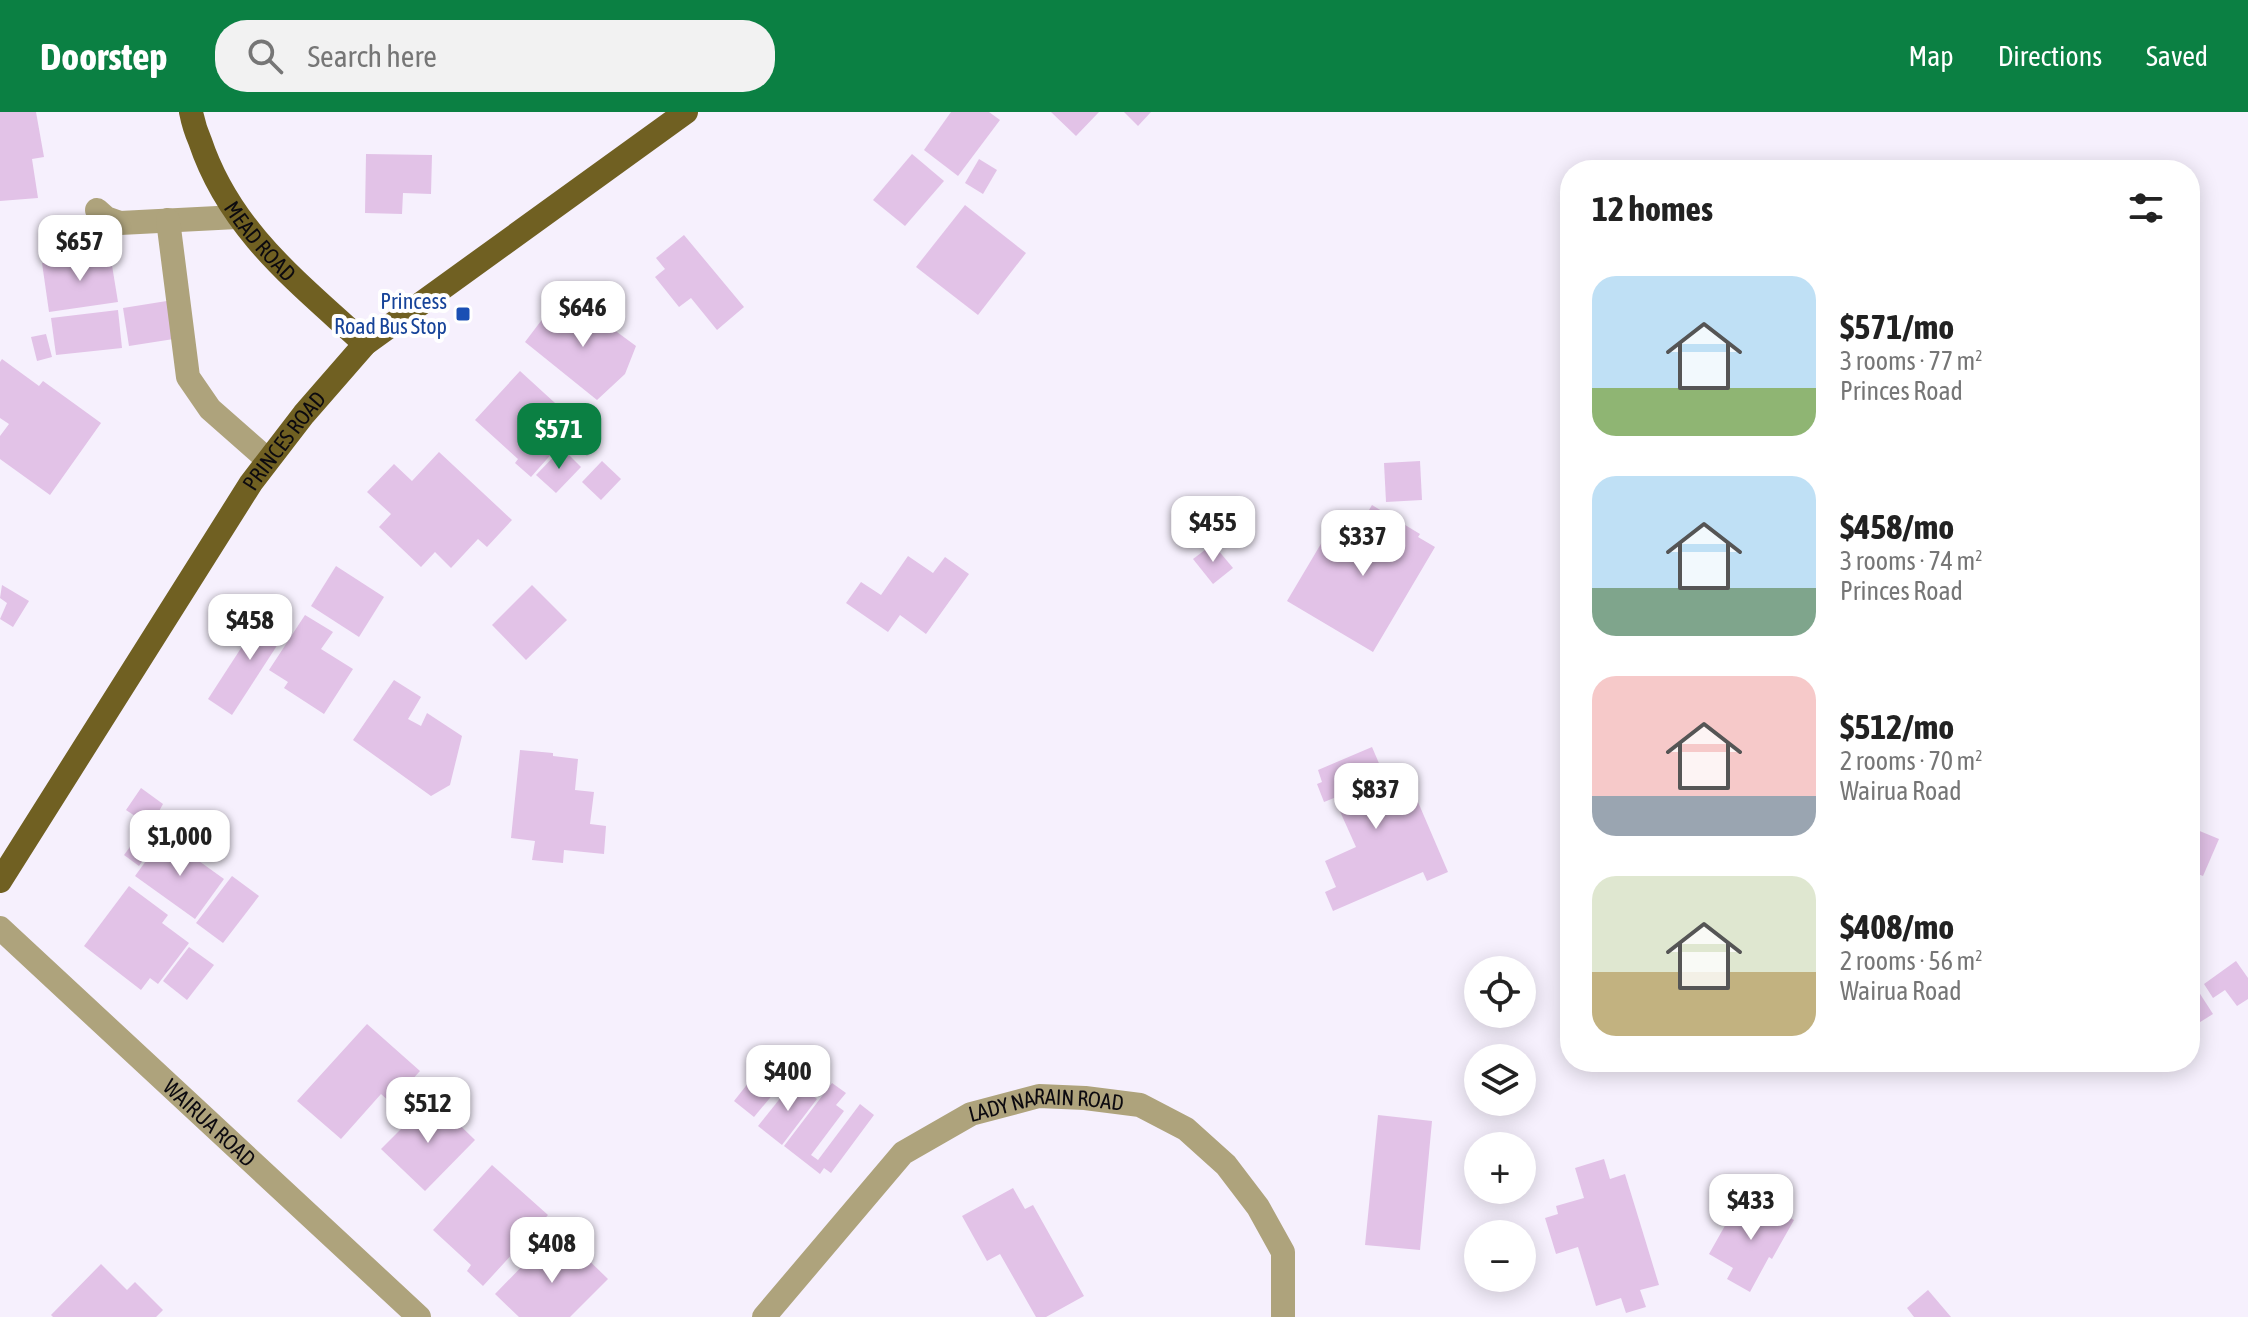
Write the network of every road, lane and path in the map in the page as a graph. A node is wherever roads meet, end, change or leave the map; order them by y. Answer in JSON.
{"nodes":[{"id":1,"x":191,"y":112,"type":"edge"},
{"id":2,"x":686,"y":112,"type":"edge"},
{"id":3,"x":97,"y":210,"type":"dead end"},
{"id":4,"x":237,"y":217,"type":"junction"},
{"id":5,"x":168,"y":220,"type":"junction"},
{"id":6,"x":365,"y":344,"type":"junction"},
{"id":7,"x":268,"y":460,"type":"junction"},
{"id":8,"x":0,"y":881,"type":"edge"},
{"id":9,"x":0,"y":928,"type":"edge"},
{"id":10,"x":419,"y":1317,"type":"edge"},
{"id":11,"x":764,"y":1317,"type":"edge"},
{"id":12,"x":1283,"y":1317,"type":"edge"}],
"edges":[{"from":1,"to":4,"type":"main road","name":"MEAD ROAD"},
{"from":2,"to":6,"type":"main road","name":"PRINCES ROAD"},
{"from":3,"to":5,"type":"street"},
{"from":4,"to":5,"type":"street"},
{"from":4,"to":6,"type":"main road","name":"MEAD ROAD"},
{"from":5,"to":7,"type":"street"},
{"from":6,"to":7,"type":"main road","name":"PRINCES ROAD"},
{"from":7,"to":8,"type":"main road","name":"PRINCES ROAD"},
{"from":9,"to":10,"type":"street","name":"WAIRUA ROAD"},
{"from":11,"to":12,"type":"street","name":"LADY NARAIN ROAD"}]}
